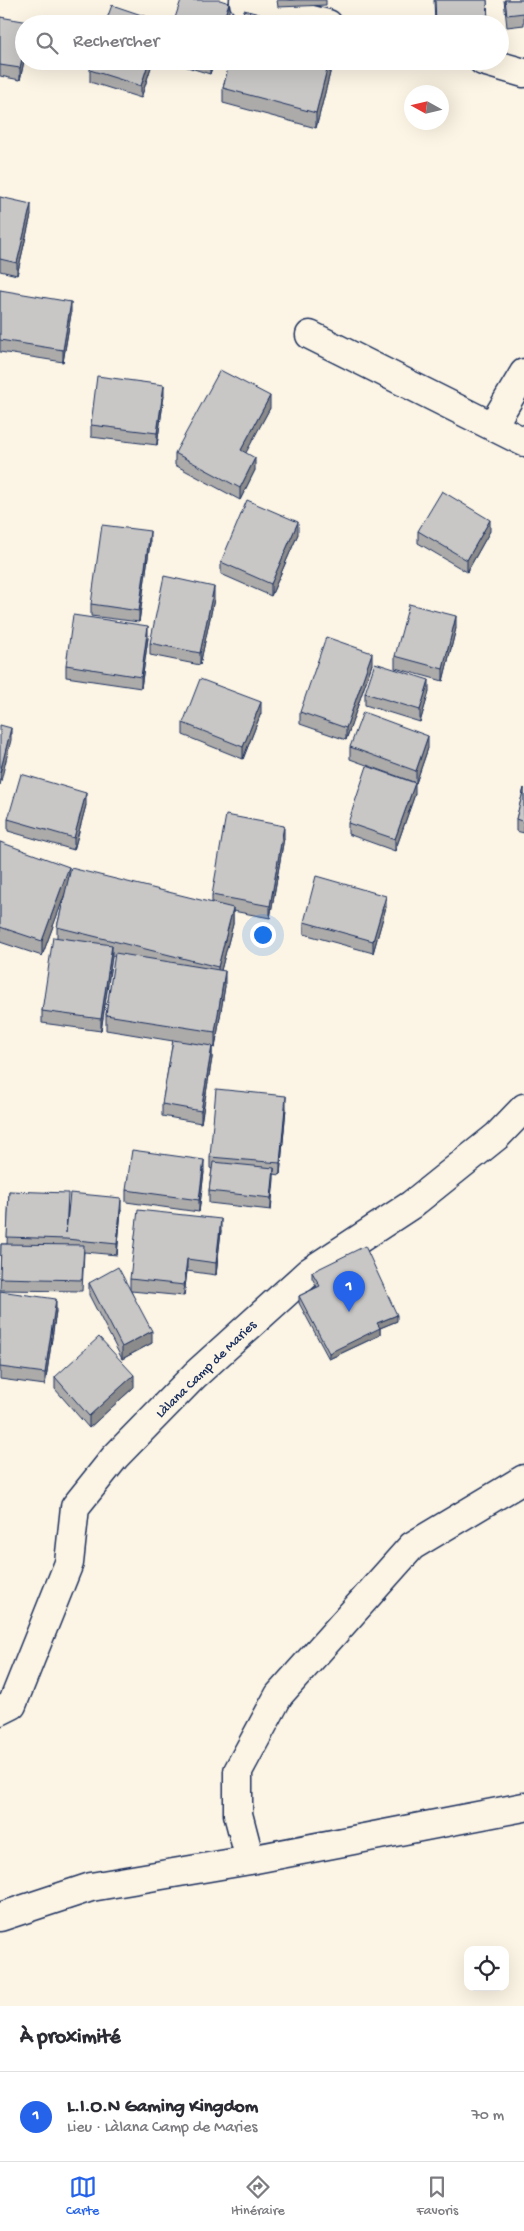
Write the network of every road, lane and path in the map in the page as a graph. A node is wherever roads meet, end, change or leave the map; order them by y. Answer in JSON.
{"nodes":[{"id":1,"x":244,"y":0,"type":"edge"},
{"id":2,"x":292,"y":15,"type":"edge"},
{"id":3,"x":509,"y":69,"type":"edge"},
{"id":4,"x":524,"y":73,"type":"edge"},
{"id":5,"x":310,"y":335,"type":"dead end"},
{"id":6,"x":524,"y":373,"type":"edge"},
{"id":7,"x":493,"y":425,"type":"junction"},
{"id":8,"x":524,"y":442,"type":"edge"},
{"id":9,"x":524,"y":1108,"type":"edge"},
{"id":10,"x":524,"y":1480,"type":"edge"},
{"id":11,"x":0,"y":1711,"type":"edge"},
{"id":12,"x":524,"y":1807,"type":"edge"},
{"id":13,"x":250,"y":1860,"type":"junction"},
{"id":14,"x":0,"y":1917,"type":"edge"}],
"edges":[{"from":1,"to":2,"type":"street"},
{"from":3,"to":4,"type":"street"},
{"from":5,"to":7,"type":"street"},
{"from":6,"to":7,"type":"street"},
{"from":7,"to":8,"type":"street"},
{"from":9,"to":11,"type":"street","name":"Làlana Camp de Maries"},
{"from":10,"to":13,"type":"street"},
{"from":12,"to":13,"type":"street"},
{"from":13,"to":14,"type":"street"}]}
